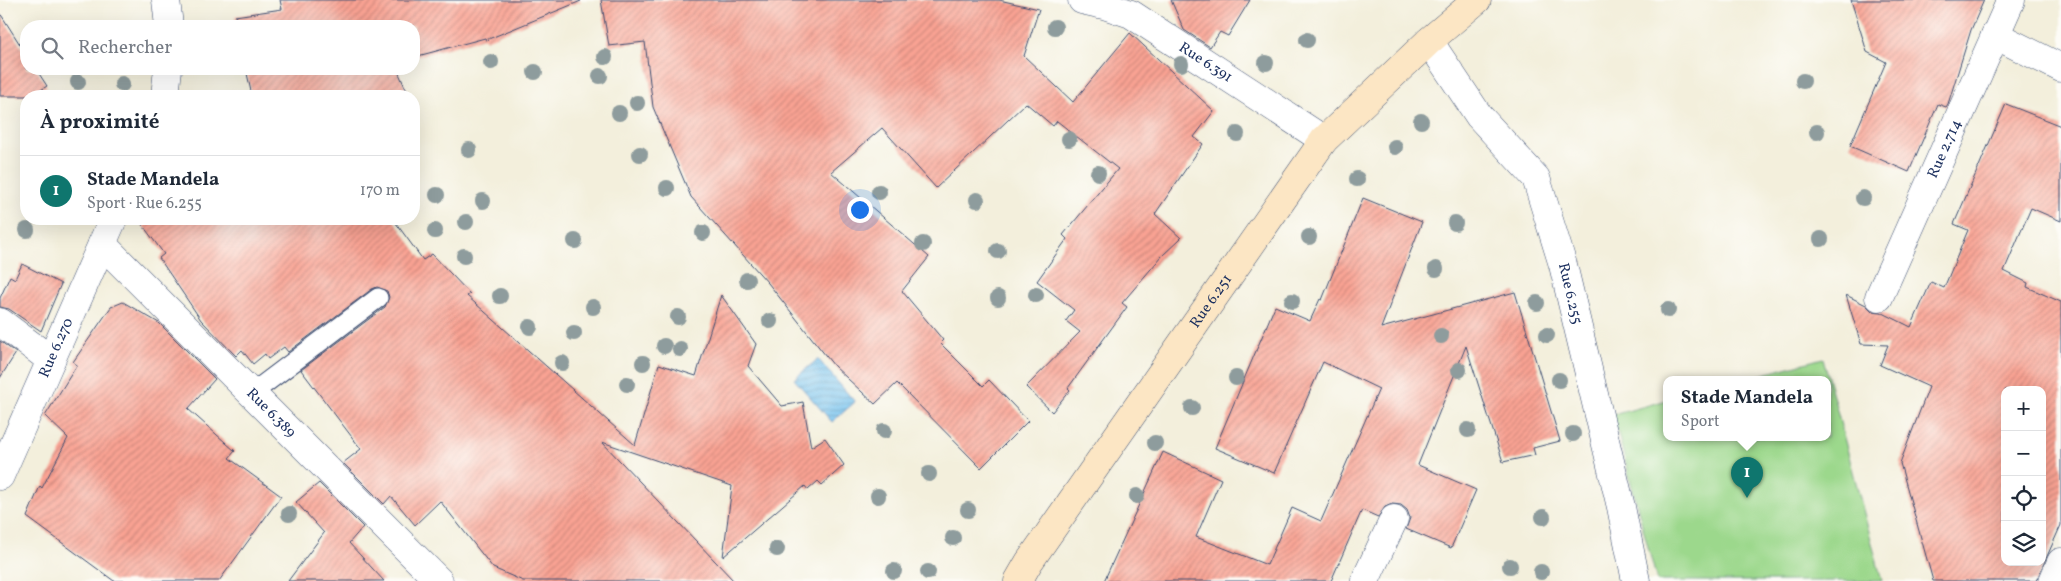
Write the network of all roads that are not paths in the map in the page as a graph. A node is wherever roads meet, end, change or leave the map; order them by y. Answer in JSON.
{"nodes":[{"id":1,"x":166,"y":0,"type":"edge"},
{"id":2,"x":1082,"y":0,"type":"edge"},
{"id":3,"x":1477,"y":0,"type":"edge"},
{"id":4,"x":2011,"y":0,"type":"edge"},
{"id":5,"x":168,"y":20,"type":"edge"},
{"id":6,"x":1995,"y":35,"type":"junction"},
{"id":7,"x":1428,"y":41,"type":"junction"},
{"id":8,"x":2061,"y":68,"type":"edge"},
{"id":9,"x":167,"y":75,"type":"edge"},
{"id":10,"x":166,"y":90,"type":"edge"},
{"id":11,"x":1324,"y":140,"type":"junction"},
{"id":12,"x":110,"y":225,"type":"edge"},
{"id":13,"x":102,"y":244,"type":"junction"},
{"id":14,"x":1879,"y":297,"type":"dead end"},
{"id":15,"x":378,"y":298,"type":"dead end"},
{"id":16,"x":0,"y":322,"type":"edge"},
{"id":17,"x":51,"y":360,"type":"junction"},
{"id":18,"x":251,"y":394,"type":"junction"},
{"id":19,"x":0,"y":476,"type":"edge"},
{"id":20,"x":1394,"y":519,"type":"dead end"},
{"id":21,"x":2061,"y":562,"type":"edge"},
{"id":22,"x":439,"y":581,"type":"edge"},
{"id":23,"x":1018,"y":581,"type":"edge"},
{"id":24,"x":1365,"y":581,"type":"edge"},
{"id":25,"x":1636,"y":581,"type":"edge"},
{"id":26,"x":2053,"y":581,"type":"edge"}],
"edges":[{"from":1,"to":5,"type":"street"},
{"from":2,"to":11,"type":"street","name":"Rue 6.391"},
{"from":3,"to":7,"type":"main road","name":"Rue 6.251"},
{"from":4,"to":6,"type":"street","name":"Rue 2.714"},
{"from":6,"to":8,"type":"street"},
{"from":6,"to":14,"type":"street","name":"Rue 2.714"},
{"from":7,"to":11,"type":"main road","name":"Rue 6.251"},
{"from":7,"to":25,"type":"street","name":"Rue 6.255"},
{"from":9,"to":10,"type":"street"},
{"from":11,"to":23,"type":"main road","name":"Rue 6.251"},
{"from":12,"to":13,"type":"street","name":"Rue 6.270"},
{"from":13,"to":17,"type":"street","name":"Rue 6.270"},
{"from":13,"to":18,"type":"street","name":"Rue 6.389"},
{"from":15,"to":18,"type":"lane"},
{"from":16,"to":17,"type":"street"},
{"from":17,"to":19,"type":"street","name":"Rue 6.270"},
{"from":18,"to":22,"type":"street","name":"Rue 6.389"},
{"from":20,"to":24,"type":"street"},
{"from":21,"to":26,"type":"street"}]}
